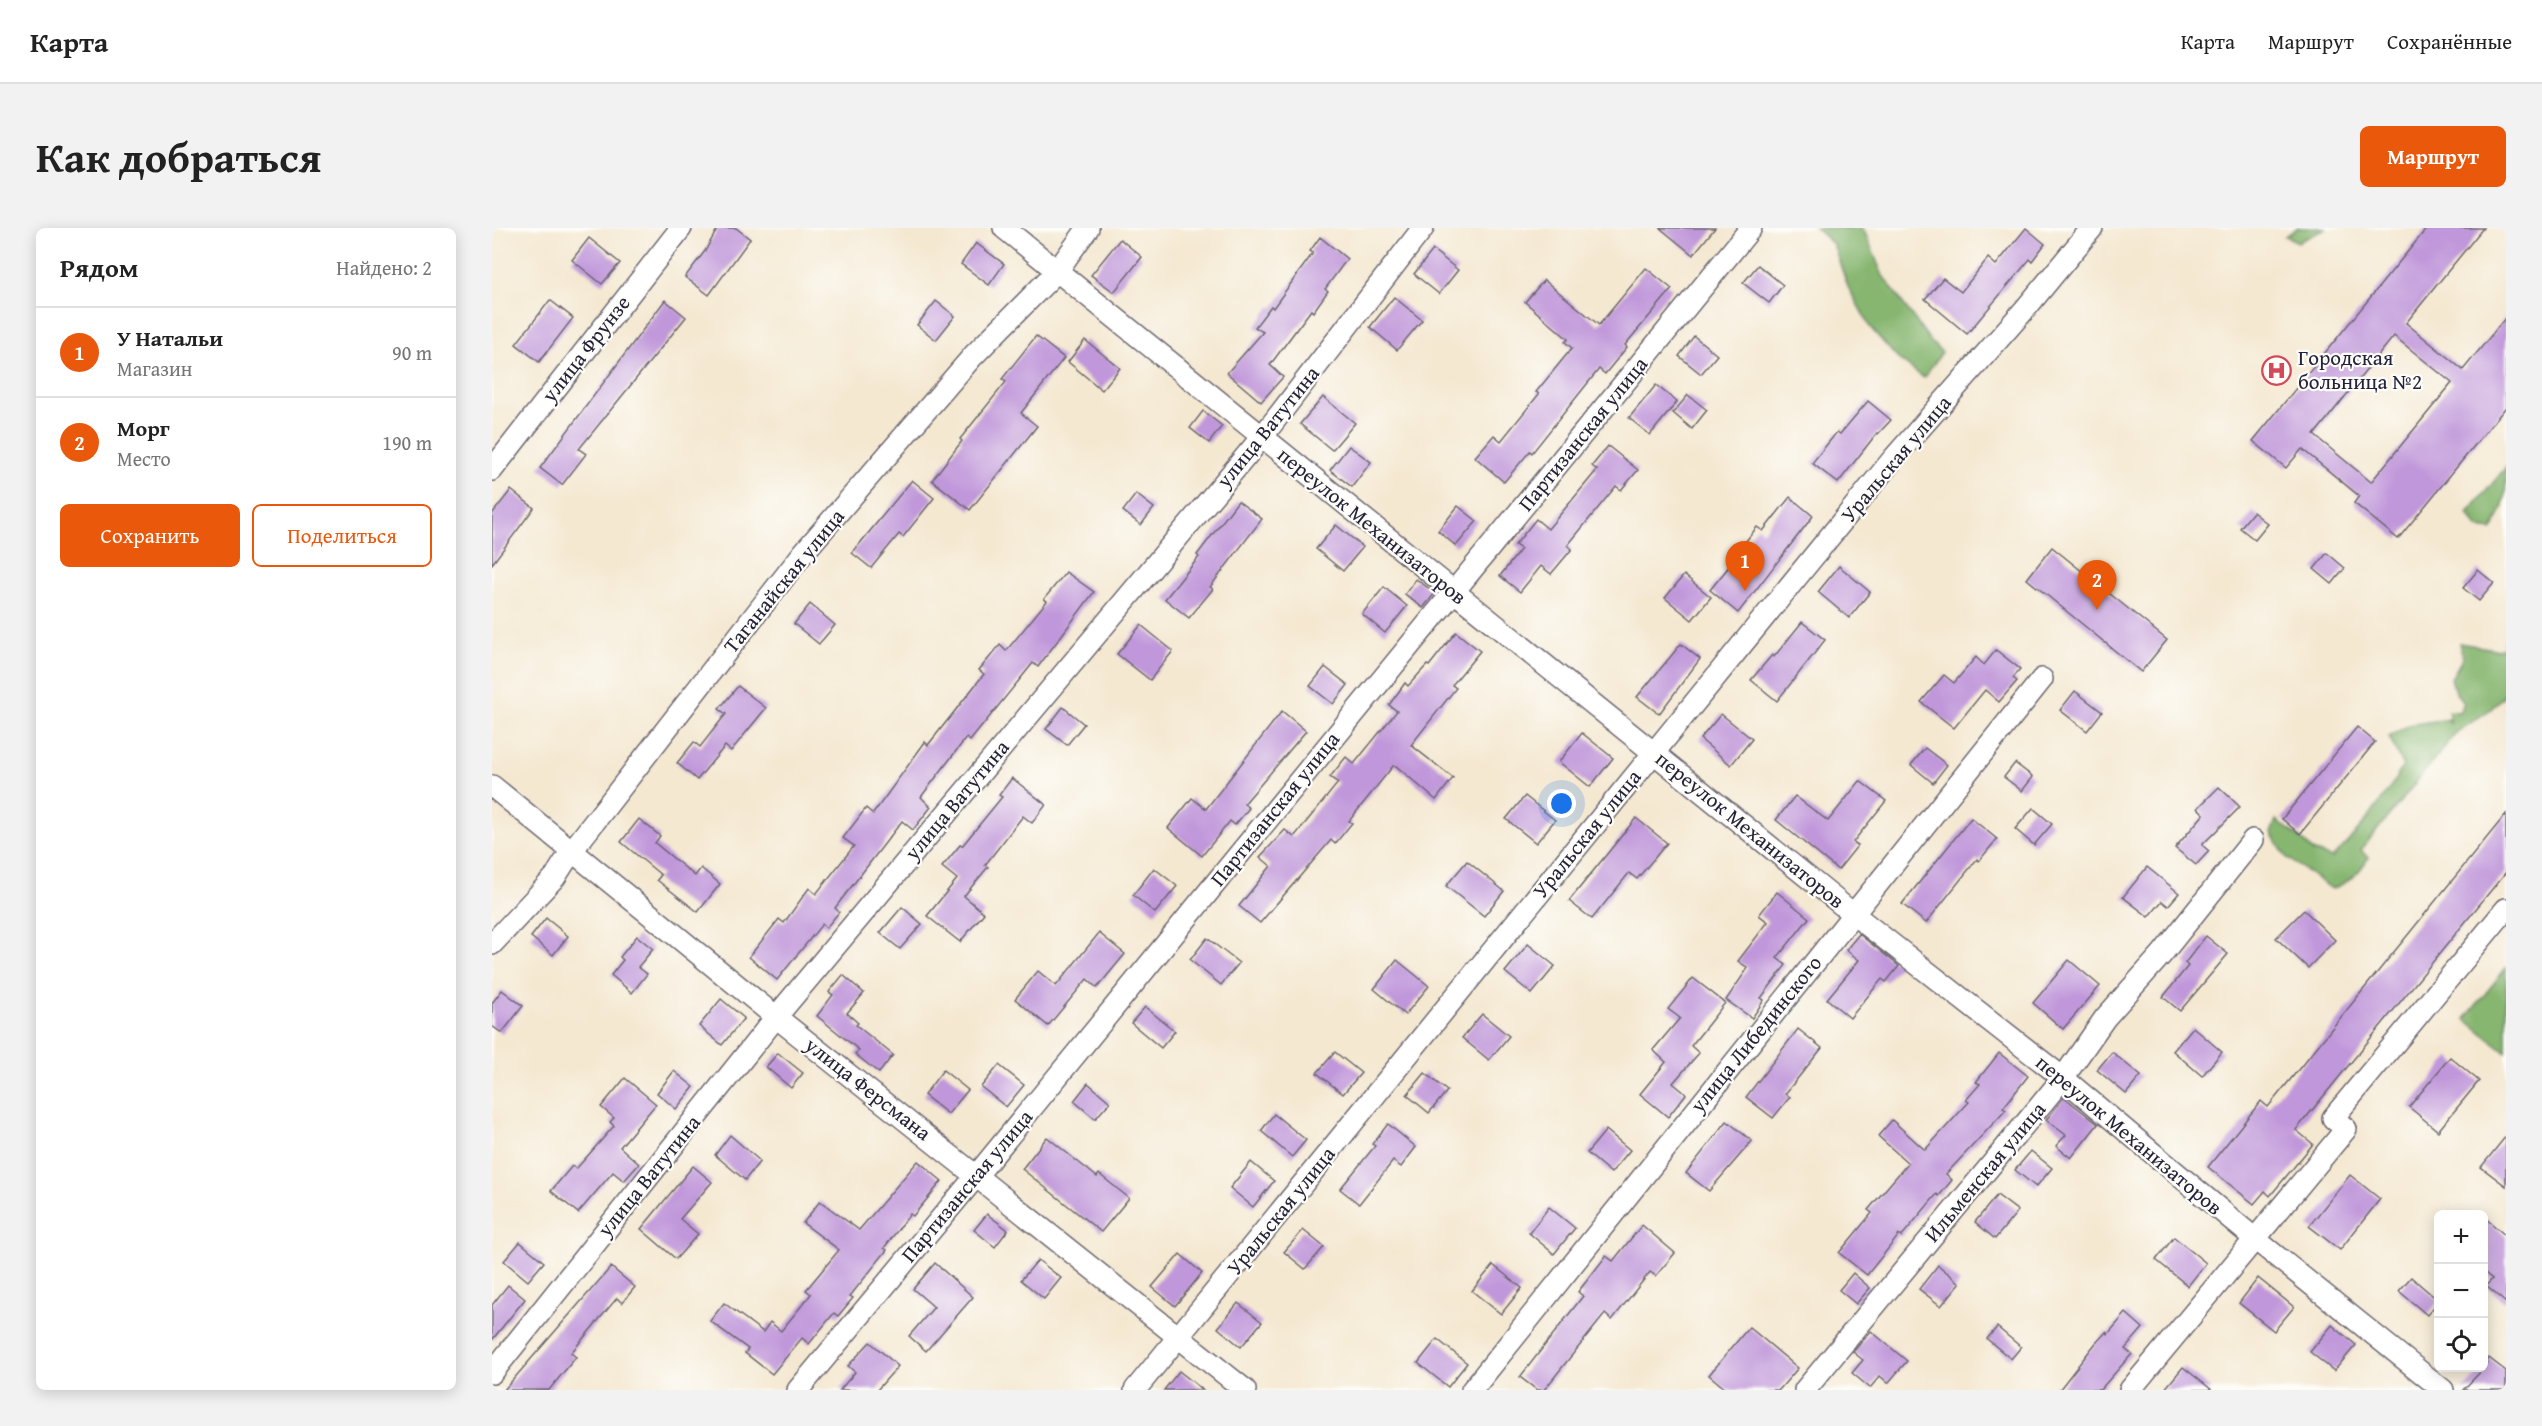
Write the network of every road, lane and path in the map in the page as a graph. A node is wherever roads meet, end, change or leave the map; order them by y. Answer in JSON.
{"nodes":[{"id":1,"x":681,"y":228,"type":"edge"},
{"id":2,"x":1004,"y":228,"type":"edge"},
{"id":3,"x":1088,"y":228,"type":"edge"},
{"id":4,"x":1423,"y":228,"type":"edge"},
{"id":5,"x":1750,"y":228,"type":"edge"},
{"id":6,"x":2092,"y":228,"type":"edge"},
{"id":7,"x":1058,"y":271,"type":"junction"},
{"id":8,"x":1262,"y":438,"type":"junction"},
{"id":9,"x":492,"y":470,"type":"edge"},
{"id":10,"x":1453,"y":590,"type":"junction"},
{"id":11,"x":2042,"y":679,"type":"dead end"},
{"id":12,"x":1653,"y":752,"type":"junction"},
{"id":13,"x":492,"y":786,"type":"edge"},
{"id":14,"x":2253,"y":840,"type":"dead end"},
{"id":15,"x":572,"y":852,"type":"junction"},
{"id":16,"x":2506,"y":909,"type":"edge"},
{"id":17,"x":1852,"y":912,"type":"junction"},
{"id":18,"x":492,"y":944,"type":"edge"},
{"id":19,"x":776,"y":1017,"type":"junction"},
{"id":20,"x":2063,"y":1078,"type":"junction"},
{"id":21,"x":977,"y":1175,"type":"junction"},
{"id":22,"x":2255,"y":1239,"type":"junction"},
{"id":23,"x":1179,"y":1337,"type":"junction"},
{"id":24,"x":492,"y":1373,"type":"edge"},
{"id":25,"x":798,"y":1390,"type":"edge"},
{"id":26,"x":1135,"y":1390,"type":"edge"},
{"id":27,"x":1245,"y":1390,"type":"edge"},
{"id":28,"x":1472,"y":1390,"type":"edge"},
{"id":29,"x":1805,"y":1390,"type":"edge"},
{"id":30,"x":2130,"y":1390,"type":"edge"},
{"id":31,"x":2443,"y":1390,"type":"edge"}],
"edges":[{"from":1,"to":9,"type":"street","name":"улица Фрунзе"},
{"from":2,"to":7,"type":"street","name":"переулок Механизаторов"},
{"from":3,"to":7,"type":"street","name":"Таганайская улица"},
{"from":4,"to":8,"type":"street","name":"улица Ватутина"},
{"from":5,"to":10,"type":"street","name":"Партизанская улица"},
{"from":6,"to":12,"type":"street","name":"Уральская улица"},
{"from":7,"to":8,"type":"street","name":"переулок Механизаторов"},
{"from":7,"to":15,"type":"street","name":"Таганайская улица"},
{"from":8,"to":10,"type":"street","name":"переулок Механизаторов"},
{"from":8,"to":19,"type":"street","name":"улица Ватутина"},
{"from":10,"to":12,"type":"street","name":"переулок Механизаторов"},
{"from":10,"to":21,"type":"street","name":"Партизанская улица"},
{"from":11,"to":17,"type":"street","name":"улица Либединского"},
{"from":12,"to":17,"type":"street","name":"переулок Механизаторов"},
{"from":12,"to":23,"type":"street","name":"Уральская улица"},
{"from":13,"to":15,"type":"street","name":"улица Ферсмана"},
{"from":14,"to":20,"type":"street","name":"Ильменская улица"},
{"from":15,"to":18,"type":"street","name":"Таганайская улица"},
{"from":15,"to":19,"type":"street","name":"улица Ферсмана"},
{"from":16,"to":22,"type":"street"},
{"from":17,"to":20,"type":"street","name":"переулок Механизаторов"},
{"from":17,"to":28,"type":"street","name":"улица Либединского"},
{"from":19,"to":21,"type":"street","name":"улица Ферсмана"},
{"from":19,"to":24,"type":"street","name":"улица Ватутина"},
{"from":20,"to":22,"type":"street","name":"переулок Механизаторов"},
{"from":20,"to":29,"type":"street","name":"Ильменская улица"},
{"from":21,"to":23,"type":"street","name":"улица Ферсмана"},
{"from":21,"to":25,"type":"street","name":"Партизанская улица"},
{"from":22,"to":30,"type":"street"},
{"from":22,"to":31,"type":"street","name":"переулок Механизаторов"},
{"from":23,"to":26,"type":"street","name":"Уральская улица"},
{"from":23,"to":27,"type":"street","name":"улица Ферсмана"}]}
